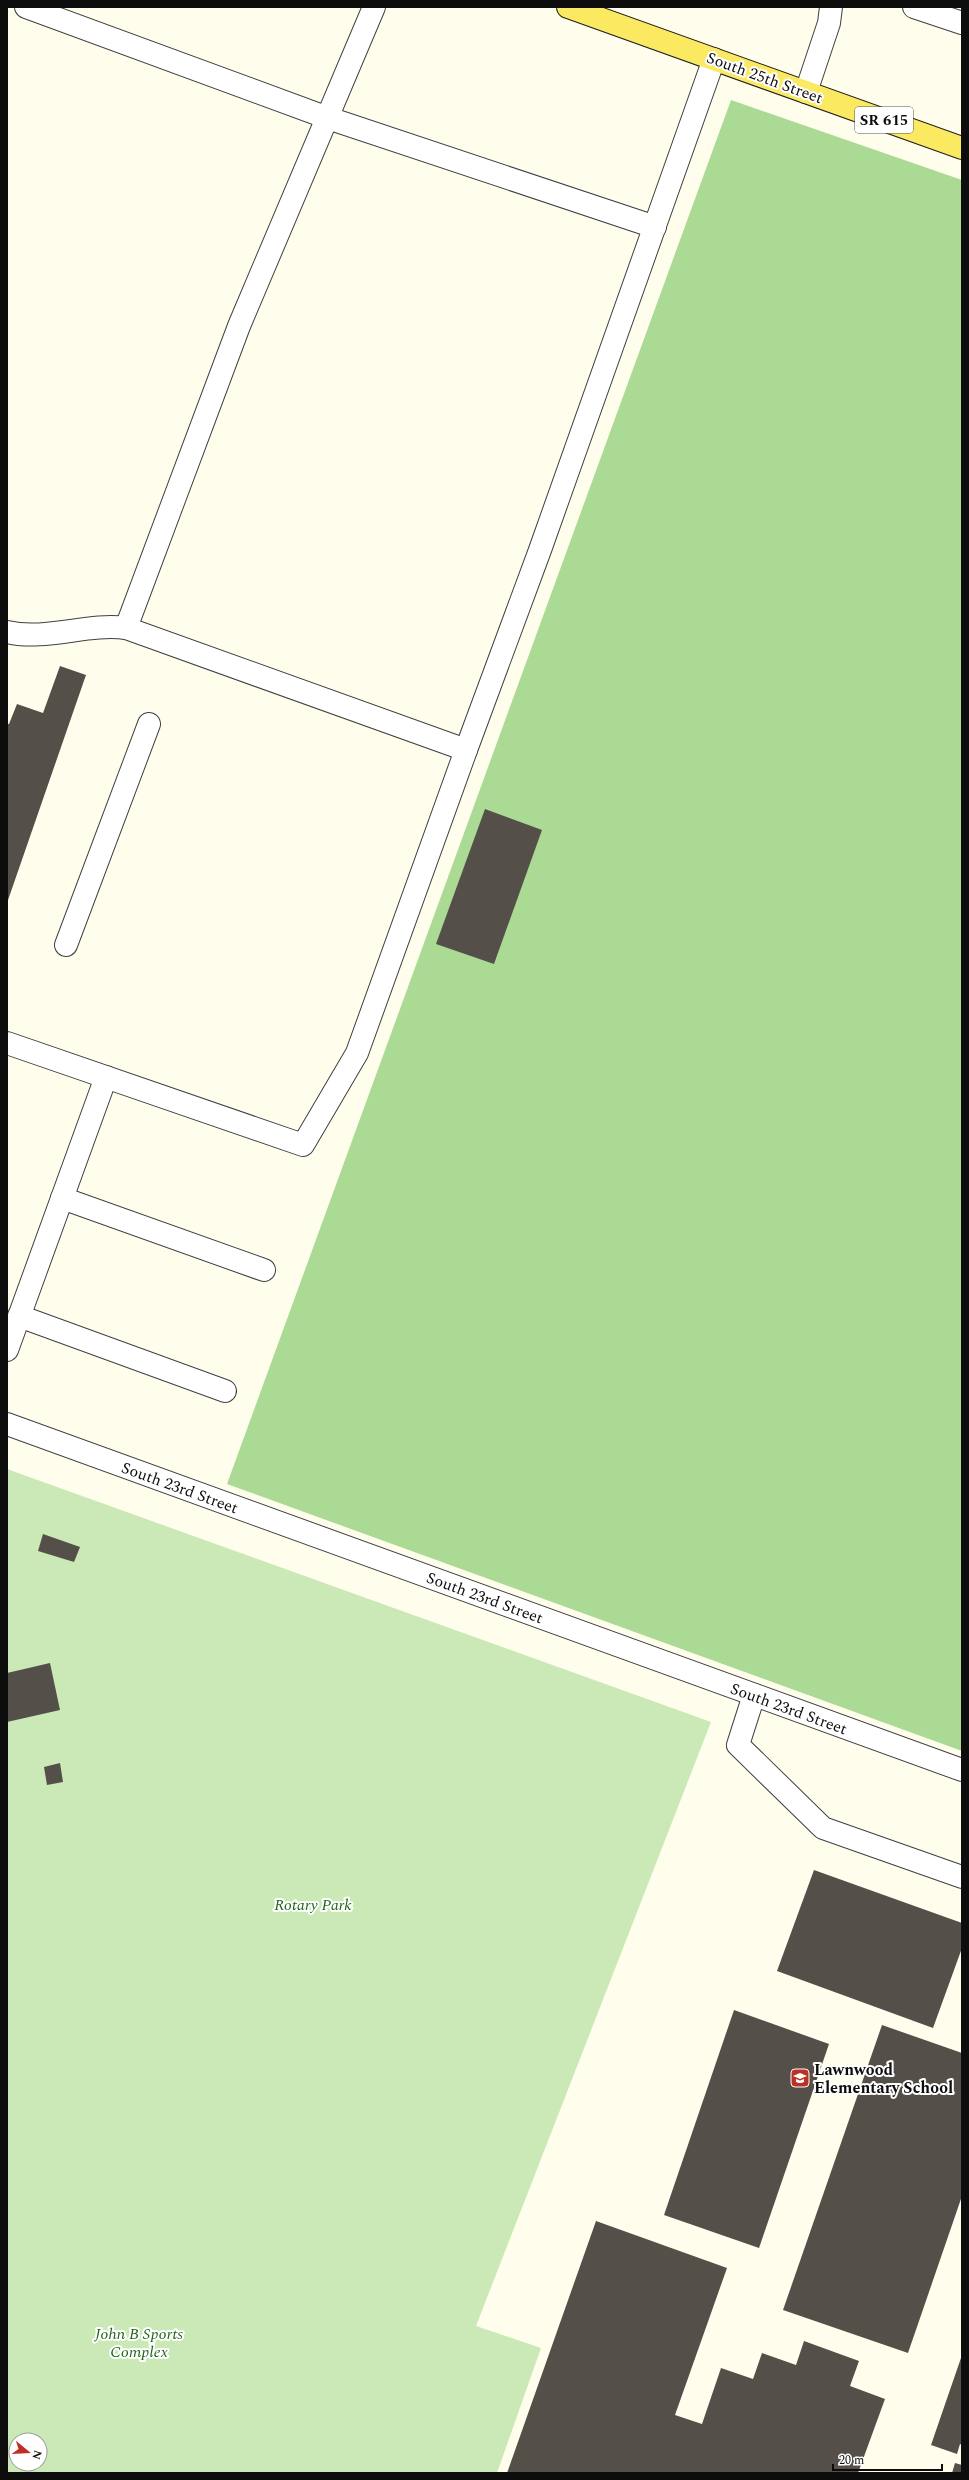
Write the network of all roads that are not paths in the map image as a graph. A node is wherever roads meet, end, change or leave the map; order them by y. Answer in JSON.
{"nodes":[{"id":1,"x":26,"y":7,"type":"edge"},
{"id":2,"x":374,"y":7,"type":"edge"},
{"id":3,"x":568,"y":7,"type":"edge"},
{"id":4,"x":831,"y":7,"type":"edge"},
{"id":5,"x":914,"y":7,"type":"edge"},
{"id":6,"x":962,"y":23,"type":"edge"},
{"id":7,"x":714,"y":59,"type":"junction"},
{"id":8,"x":806,"y":92,"type":"junction"},
{"id":9,"x":328,"y":118,"type":"junction"},
{"id":10,"x":962,"y":148,"type":"edge"},
{"id":11,"x":655,"y":227,"type":"junction"},
{"id":12,"x":126,"y":628,"type":"junction"},
{"id":13,"x":7,"y":632,"type":"edge"},
{"id":14,"x":149,"y":724,"type":"dead end"},
{"id":15,"x":466,"y":750,"type":"junction"},
{"id":16,"x":66,"y":945,"type":"dead end"},
{"id":17,"x":7,"y":1043,"type":"edge"},
{"id":18,"x":106,"y":1077,"type":"junction"},
{"id":19,"x":62,"y":1198,"type":"junction"},
{"id":20,"x":264,"y":1270,"type":"dead end"},
{"id":21,"x":19,"y":1316,"type":"junction"},
{"id":22,"x":7,"y":1350,"type":"edge"},
{"id":23,"x":225,"y":1391,"type":"dead end"},
{"id":24,"x":7,"y":1424,"type":"edge"},
{"id":25,"x":754,"y":1695,"type":"junction"},
{"id":26,"x":962,"y":1770,"type":"edge"},
{"id":27,"x":962,"y":1877,"type":"edge"}],
"edges":[{"from":1,"to":9,"type":"street"},
{"from":2,"to":9,"type":"street"},
{"from":3,"to":7,"type":"main road","name":"South 25th Street","number":"SR 615"},
{"from":4,"to":8,"type":"street"},
{"from":5,"to":6,"type":"street"},
{"from":7,"to":8,"type":"main road","name":"South 25th Street","number":"SR 615"},
{"from":7,"to":11,"type":"street"},
{"from":8,"to":10,"type":"main road","name":"South 25th Street","number":"SR 615"},
{"from":9,"to":11,"type":"street"},
{"from":9,"to":12,"type":"street"},
{"from":11,"to":15,"type":"street"},
{"from":12,"to":13,"type":"street"},
{"from":12,"to":15,"type":"street"},
{"from":14,"to":16,"type":"street"},
{"from":15,"to":18,"type":"street"},
{"from":17,"to":18,"type":"street"},
{"from":18,"to":19,"type":"street"},
{"from":19,"to":20,"type":"street"},
{"from":19,"to":21,"type":"street"},
{"from":21,"to":22,"type":"street"},
{"from":21,"to":23,"type":"street"},
{"from":24,"to":25,"type":"street","name":"South 23rd Street"},
{"from":25,"to":26,"type":"street","name":"South 23rd Street"},
{"from":25,"to":27,"type":"street"}]}
